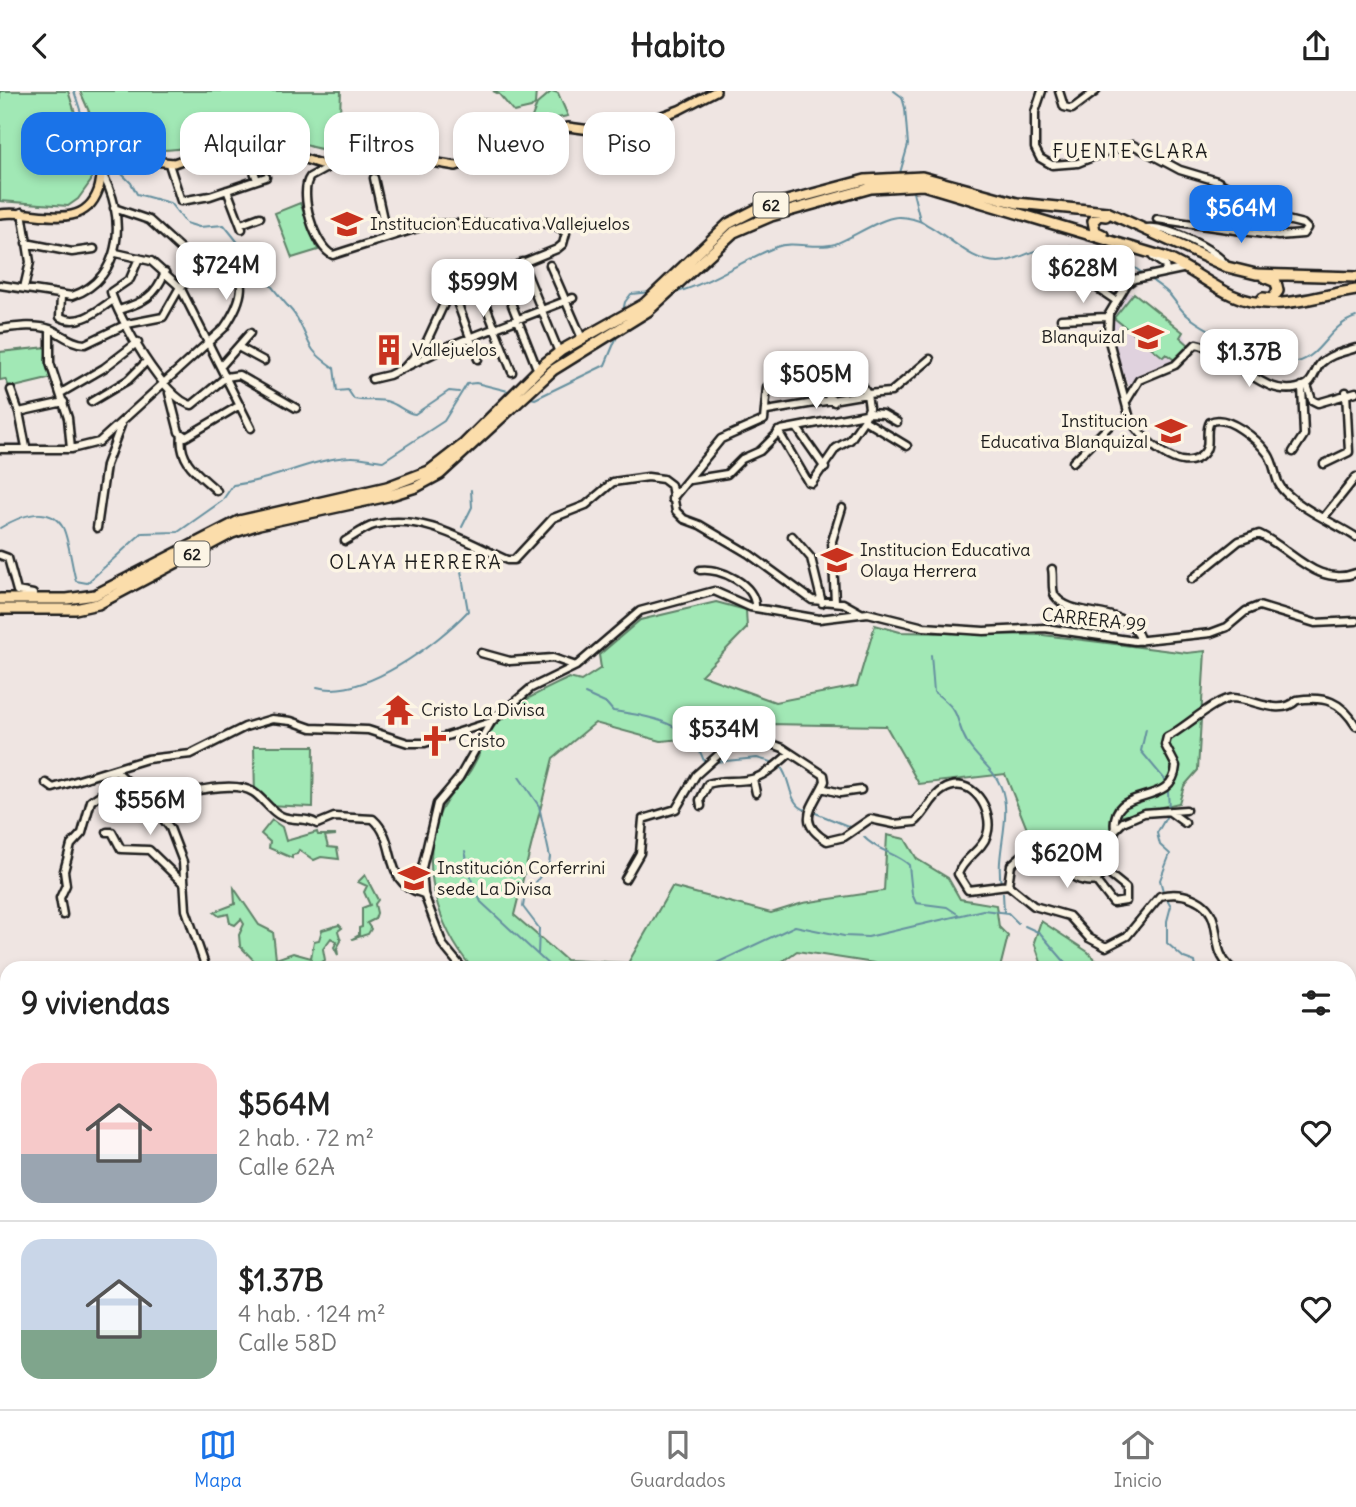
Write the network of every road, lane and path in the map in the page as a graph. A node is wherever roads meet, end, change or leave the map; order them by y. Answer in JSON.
{"nodes":[{"id":1,"x":716,"y":91,"type":"edge"},
{"id":2,"x":1042,"y":91,"type":"edge"},
{"id":3,"x":1059,"y":91,"type":"edge"},
{"id":4,"x":1096,"y":91,"type":"edge"},
{"id":5,"x":180,"y":160,"type":"edge"},
{"id":6,"x":439,"y":163,"type":"edge"},
{"id":7,"x":166,"y":164,"type":"edge"},
{"id":8,"x":169,"y":164,"type":"junction"},
{"id":9,"x":324,"y":169,"type":"edge"},
{"id":10,"x":101,"y":175,"type":"edge"},
{"id":11,"x":103,"y":175,"type":"edge"},
{"id":12,"x":255,"y":175,"type":"edge"},
{"id":13,"x":266,"y":177,"type":"dead end"},
{"id":14,"x":374,"y":178,"type":"dead end"},
{"id":15,"x":257,"y":180,"type":"junction"},
{"id":16,"x":938,"y":184,"type":"junction"},
{"id":17,"x":228,"y":190,"type":"junction"},
{"id":18,"x":114,"y":208,"type":"junction"},
{"id":19,"x":22,"y":212,"type":"junction"},
{"id":20,"x":0,"y":214,"type":"edge"},
{"id":21,"x":260,"y":217,"type":"dead end"},
{"id":22,"x":1157,"y":219,"type":"dead end"},
{"id":23,"x":1132,"y":223,"type":"junction"},
{"id":24,"x":1193,"y":225,"type":"junction"},
{"id":25,"x":1144,"y":229,"type":"junction"},
{"id":26,"x":1179,"y":236,"type":"junction"},
{"id":27,"x":387,"y":237,"type":"junction"},
{"id":28,"x":26,"y":243,"type":"junction"},
{"id":29,"x":1194,"y":243,"type":"junction"},
{"id":30,"x":1126,"y":246,"type":"junction"},
{"id":31,"x":94,"y":249,"type":"dead end"},
{"id":32,"x":1140,"y":250,"type":"junction"},
{"id":33,"x":116,"y":253,"type":"junction"},
{"id":34,"x":139,"y":258,"type":"junction"},
{"id":35,"x":522,"y":263,"type":"junction"},
{"id":36,"x":550,"y":265,"type":"dead end"},
{"id":37,"x":1188,"y":267,"type":"junction"},
{"id":38,"x":1227,"y":267,"type":"junction"},
{"id":39,"x":203,"y":269,"type":"junction"},
{"id":40,"x":165,"y":272,"type":"junction"},
{"id":41,"x":499,"y":272,"type":"junction"},
{"id":42,"x":1166,"y":272,"type":"junction"},
{"id":43,"x":1256,"y":274,"type":"junction"},
{"id":44,"x":1356,"y":277,"type":"edge"},
{"id":45,"x":1084,"y":279,"type":"dead end"},
{"id":46,"x":476,"y":281,"type":"junction"},
{"id":47,"x":0,"y":285,"type":"edge"},
{"id":48,"x":180,"y":287,"type":"junction"},
{"id":49,"x":24,"y":288,"type":"junction"},
{"id":50,"x":1356,"y":290,"type":"edge"},
{"id":51,"x":453,"y":291,"type":"junction"},
{"id":52,"x":61,"y":296,"type":"junction"},
{"id":53,"x":573,"y":298,"type":"dead end"},
{"id":54,"x":113,"y":300,"type":"junction"},
{"id":55,"x":1115,"y":300,"type":"junction"},
{"id":56,"x":565,"y":301,"type":"junction"},
{"id":57,"x":1249,"y":301,"type":"junction"},
{"id":58,"x":120,"y":310,"type":"junction"},
{"id":59,"x":541,"y":311,"type":"junction"},
{"id":60,"x":1107,"y":317,"type":"junction"},
{"id":61,"x":1061,"y":319,"type":"dead end"},
{"id":62,"x":518,"y":320,"type":"junction"},
{"id":63,"x":128,"y":324,"type":"junction"},
{"id":64,"x":0,"y":329,"type":"edge"},
{"id":65,"x":50,"y":329,"type":"junction"},
{"id":66,"x":494,"y":329,"type":"junction"},
{"id":67,"x":250,"y":333,"type":"dead end"},
{"id":68,"x":581,"y":336,"type":"dead end"},
{"id":69,"x":471,"y":338,"type":"junction"},
{"id":70,"x":138,"y":342,"type":"junction"},
{"id":71,"x":209,"y":344,"type":"junction"},
{"id":72,"x":240,"y":348,"type":"junction"},
{"id":73,"x":558,"y":350,"type":"dead end"},
{"id":74,"x":1355,"y":350,"type":"edge"},
{"id":75,"x":797,"y":358,"type":"dead end"},
{"id":76,"x":478,"y":359,"type":"dead end"},
{"id":77,"x":930,"y":359,"type":"dead end"},
{"id":78,"x":147,"y":361,"type":"junction"},
{"id":79,"x":264,"y":361,"type":"dead end"},
{"id":80,"x":221,"y":366,"type":"junction"},
{"id":81,"x":536,"y":366,"type":"dead end"},
{"id":82,"x":404,"y":368,"type":"junction"},
{"id":83,"x":815,"y":369,"type":"dead end"},
{"id":84,"x":512,"y":372,"type":"dead end"},
{"id":85,"x":226,"y":377,"type":"junction"},
{"id":86,"x":372,"y":379,"type":"dead end"},
{"id":87,"x":1304,"y":385,"type":"junction"},
{"id":88,"x":166,"y":388,"type":"junction"},
{"id":89,"x":786,"y":388,"type":"dead end"},
{"id":90,"x":11,"y":390,"type":"dead end"},
{"id":91,"x":1346,"y":392,"type":"junction"},
{"id":92,"x":1356,"y":392,"type":"edge"},
{"id":93,"x":61,"y":393,"type":"junction"},
{"id":94,"x":867,"y":394,"type":"junction"},
{"id":95,"x":1126,"y":401,"type":"junction"},
{"id":96,"x":64,"y":402,"type":"junction"},
{"id":97,"x":91,"y":402,"type":"dead end"},
{"id":98,"x":834,"y":402,"type":"junction"},
{"id":99,"x":240,"y":405,"type":"junction"},
{"id":100,"x":296,"y":408,"type":"dead end"},
{"id":101,"x":767,"y":411,"type":"junction"},
{"id":102,"x":19,"y":412,"type":"junction"},
{"id":103,"x":498,"y":416,"type":"junction"},
{"id":104,"x":865,"y":417,"type":"junction"},
{"id":105,"x":1130,"y":419,"type":"junction"},
{"id":106,"x":122,"y":422,"type":"junction"},
{"id":107,"x":897,"y":422,"type":"dead end"},
{"id":108,"x":251,"y":428,"type":"dead end"},
{"id":109,"x":797,"y":428,"type":"junction"},
{"id":110,"x":778,"y":432,"type":"junction"},
{"id":111,"x":182,"y":435,"type":"junction"},
{"id":112,"x":907,"y":446,"type":"dead end"},
{"id":113,"x":26,"y":447,"type":"junction"},
{"id":114,"x":0,"y":449,"type":"edge"},
{"id":115,"x":71,"y":449,"type":"junction"},
{"id":116,"x":1293,"y":452,"type":"dead end"},
{"id":117,"x":1073,"y":462,"type":"dead end"},
{"id":118,"x":1324,"y":464,"type":"dead end"},
{"id":119,"x":825,"y":468,"type":"junction"},
{"id":120,"x":1356,"y":477,"type":"edge"},
{"id":121,"x":690,"y":480,"type":"junction"},
{"id":122,"x":217,"y":491,"type":"dead end"},
{"id":123,"x":672,"y":499,"type":"junction"},
{"id":124,"x":842,"y":508,"type":"dead end"},
{"id":125,"x":1324,"y":517,"type":"junction"},
{"id":126,"x":97,"y":528,"type":"dead end"},
{"id":127,"x":792,"y":536,"type":"dead end"},
{"id":128,"x":1356,"y":537,"type":"edge"},
{"id":129,"x":345,"y":541,"type":"dead end"},
{"id":130,"x":0,"y":555,"type":"edge"},
{"id":131,"x":1052,"y":569,"type":"dead end"},
{"id":132,"x":700,"y":570,"type":"dead end"},
{"id":133,"x":1356,"y":573,"type":"edge"},
{"id":134,"x":1192,"y":579,"type":"dead end"},
{"id":135,"x":33,"y":594,"type":"dead end"},
{"id":136,"x":0,"y":599,"type":"edge"},
{"id":137,"x":835,"y":601,"type":"junction"},
{"id":138,"x":822,"y":603,"type":"junction"},
{"id":139,"x":755,"y":608,"type":"junction"},
{"id":140,"x":0,"y":609,"type":"edge"},
{"id":141,"x":860,"y":613,"type":"junction"},
{"id":142,"x":1356,"y":621,"type":"edge"},
{"id":143,"x":1141,"y":641,"type":"junction"},
{"id":144,"x":481,"y":653,"type":"dead end"},
{"id":145,"x":576,"y":666,"type":"junction"},
{"id":146,"x":491,"y":722,"type":"junction"},
{"id":147,"x":1356,"y":726,"type":"edge"},
{"id":148,"x":789,"y":754,"type":"junction"},
{"id":149,"x":113,"y":770,"type":"junction"},
{"id":150,"x":753,"y":779,"type":"junction"},
{"id":151,"x":46,"y":783,"type":"dead end"},
{"id":152,"x":822,"y":788,"type":"junction"},
{"id":153,"x":861,"y":790,"type":"dead end"},
{"id":154,"x":757,"y":793,"type":"dead end"},
{"id":155,"x":150,"y":802,"type":"junction"},
{"id":156,"x":701,"y":806,"type":"dead end"},
{"id":157,"x":1186,"y":810,"type":"dead end"},
{"id":158,"x":1168,"y":812,"type":"junction"},
{"id":159,"x":1185,"y":823,"type":"dead end"},
{"id":160,"x":1115,"y":829,"type":"junction"},
{"id":161,"x":107,"y":832,"type":"dead end"},
{"id":162,"x":1100,"y":877,"type":"junction"},
{"id":163,"x":625,"y":879,"type":"dead end"},
{"id":164,"x":183,"y":883,"type":"junction"},
{"id":165,"x":1008,"y":885,"type":"junction"},
{"id":166,"x":424,"y":894,"type":"junction"},
{"id":167,"x":63,"y":915,"type":"dead end"},
{"id":168,"x":203,"y":961,"type":"edge"},
{"id":169,"x":456,"y":961,"type":"edge"},
{"id":170,"x":1225,"y":961,"type":"edge"}],
"edges":[{"from":1,"to":6,"type":"main road"},
{"from":2,"to":24,"type":"street"},
{"from":3,"to":4,"type":"street"},
{"from":5,"to":8,"type":"main road"},
{"from":7,"to":8,"type":"main road"},
{"from":8,"to":17,"type":"street"},
{"from":9,"to":27,"type":"street"},
{"from":10,"to":19,"type":"main road"},
{"from":11,"to":18,"type":"street"},
{"from":12,"to":15,"type":"street"},
{"from":13,"to":15,"type":"street"},
{"from":14,"to":27,"type":"street"},
{"from":15,"to":17,"type":"street"},
{"from":16,"to":23,"type":"highway","number":"62"},
{"from":16,"to":30,"type":"highway","number":"62"},
{"from":16,"to":103,"type":"highway","number":"62"},
{"from":17,"to":21,"type":"street"},
{"from":18,"to":33,"type":"street"},
{"from":18,"to":39,"type":"street"},
{"from":19,"to":20,"type":"main road"},
{"from":19,"to":28,"type":"street"},
{"from":22,"to":24,"type":"street"},
{"from":23,"to":25,"type":"highway","number":"62"},
{"from":23,"to":30,"type":"highway"},
{"from":24,"to":26,"type":"street"},
{"from":24,"to":29,"type":"street"},
{"from":25,"to":26,"type":"street"},
{"from":25,"to":38,"type":"highway","number":"62"},
{"from":26,"to":29,"type":"street"},
{"from":27,"to":35,"type":"street"},
{"from":28,"to":31,"type":"street"},
{"from":28,"to":49,"type":"street"},
{"from":29,"to":38,"type":"street"},
{"from":30,"to":32,"type":"highway","number":"62"},
{"from":32,"to":37,"type":"highway","number":"62"},
{"from":32,"to":42,"type":"street"},
{"from":33,"to":34,"type":"street"},
{"from":33,"to":52,"type":"street"},
{"from":34,"to":40,"type":"street"},
{"from":34,"to":54,"type":"street"},
{"from":35,"to":41,"type":"street"},
{"from":35,"to":59,"type":"street"},
{"from":36,"to":56,"type":"street"},
{"from":37,"to":42,"type":"street"},
{"from":37,"to":57,"type":"highway","number":"62"},
{"from":38,"to":43,"type":"highway","number":"62"},
{"from":39,"to":48,"type":"street"},
{"from":39,"to":71,"type":"street"},
{"from":40,"to":48,"type":"street"},
{"from":40,"to":58,"type":"street"},
{"from":41,"to":46,"type":"street"},
{"from":41,"to":62,"type":"street"},
{"from":42,"to":55,"type":"street"},
{"from":43,"to":44,"type":"highway","number":"62"},
{"from":43,"to":57,"type":"highway"},
{"from":45,"to":55,"type":"street"},
{"from":46,"to":51,"type":"street"},
{"from":46,"to":66,"type":"street"},
{"from":47,"to":49,"type":"street"},
{"from":48,"to":63,"type":"street"},
{"from":48,"to":71,"type":"street"},
{"from":49,"to":52,"type":"street"},
{"from":50,"to":57,"type":"highway","number":"62"},
{"from":51,"to":69,"type":"street"},
{"from":51,"to":82,"type":"street"},
{"from":52,"to":54,"type":"street"},
{"from":53,"to":56,"type":"street"},
{"from":54,"to":58,"type":"street"},
{"from":55,"to":60,"type":"street"},
{"from":56,"to":59,"type":"street"},
{"from":56,"to":68,"type":"street"},
{"from":58,"to":63,"type":"street"},
{"from":59,"to":62,"type":"street"},
{"from":59,"to":73,"type":"street"},
{"from":60,"to":61,"type":"street"},
{"from":60,"to":95,"type":"street"},
{"from":62,"to":66,"type":"street"},
{"from":62,"to":81,"type":"street"},
{"from":63,"to":65,"type":"street"},
{"from":63,"to":70,"type":"street"},
{"from":64,"to":65,"type":"street"},
{"from":65,"to":93,"type":"street"},
{"from":66,"to":69,"type":"street"},
{"from":66,"to":84,"type":"street"},
{"from":67,"to":72,"type":"street"},
{"from":69,"to":76,"type":"street"},
{"from":69,"to":82,"type":"street"},
{"from":70,"to":78,"type":"street"},
{"from":70,"to":93,"type":"street"},
{"from":71,"to":80,"type":"street"},
{"from":71,"to":88,"type":"street"},
{"from":72,"to":79,"type":"street"},
{"from":72,"to":80,"type":"street"},
{"from":74,"to":87,"type":"street"},
{"from":75,"to":101,"type":"street"},
{"from":77,"to":94,"type":"street"},
{"from":78,"to":88,"type":"street"},
{"from":78,"to":97,"type":"street"},
{"from":80,"to":85,"type":"street"},
{"from":82,"to":86,"type":"street"},
{"from":83,"to":94,"type":"street"},
{"from":85,"to":88,"type":"street"},
{"from":85,"to":99,"type":"street"},
{"from":85,"to":100,"type":"street"},
{"from":87,"to":91,"type":"street"},
{"from":87,"to":95,"type":"street"},
{"from":87,"to":116,"type":"street"},
{"from":88,"to":106,"type":"street"},
{"from":88,"to":111,"type":"street"},
{"from":89,"to":98,"type":"street"},
{"from":90,"to":102,"type":"street"},
{"from":91,"to":92,"type":"street"},
{"from":91,"to":118,"type":"street"},
{"from":93,"to":96,"type":"street"},
{"from":94,"to":98,"type":"street"},
{"from":94,"to":104,"type":"street"},
{"from":95,"to":105,"type":"street"},
{"from":96,"to":102,"type":"street"},
{"from":96,"to":115,"type":"street"},
{"from":98,"to":101,"type":"street"},
{"from":99,"to":108,"type":"street"},
{"from":99,"to":111,"type":"street"},
{"from":101,"to":121,"type":"street"},
{"from":102,"to":113,"type":"street"},
{"from":103,"to":136,"type":"highway","number":"62"},
{"from":103,"to":140,"type":"highway","number":"62"},
{"from":104,"to":107,"type":"street"},
{"from":104,"to":109,"type":"street"},
{"from":104,"to":112,"type":"street"},
{"from":104,"to":119,"type":"street"},
{"from":105,"to":117,"type":"street"},
{"from":105,"to":125,"type":"street"},
{"from":106,"to":115,"type":"street"},
{"from":106,"to":126,"type":"street"},
{"from":109,"to":110,"type":"street"},
{"from":109,"to":119,"type":"street"},
{"from":110,"to":119,"type":"street"},
{"from":110,"to":121,"type":"street"},
{"from":111,"to":122,"type":"street"},
{"from":113,"to":114,"type":"street"},
{"from":113,"to":115,"type":"street"},
{"from":120,"to":125,"type":"street"},
{"from":121,"to":123,"type":"street"},
{"from":123,"to":129,"type":"street"},
{"from":123,"to":138,"type":"street"},
{"from":124,"to":137,"type":"street"},
{"from":125,"to":128,"type":"street"},
{"from":127,"to":138,"type":"street"},
{"from":130,"to":135,"type":"street"},
{"from":131,"to":143,"type":"street"},
{"from":132,"to":139,"type":"street"},
{"from":133,"to":134,"type":"street"},
{"from":137,"to":138,"type":"street"},
{"from":137,"to":141,"type":"street"},
{"from":139,"to":141,"type":"street"},
{"from":139,"to":145,"type":"street"},
{"from":141,"to":143,"type":"street","name":"CARRERA 99"},
{"from":142,"to":143,"type":"street","name":"CARRERA 99"},
{"from":144,"to":145,"type":"street"},
{"from":145,"to":146,"type":"street"},
{"from":146,"to":149,"type":"street"},
{"from":146,"to":166,"type":"street"},
{"from":147,"to":160,"type":"street"},
{"from":148,"to":150,"type":"street"},
{"from":148,"to":152,"type":"street"},
{"from":148,"to":163,"type":"street"},
{"from":149,"to":151,"type":"street"},
{"from":149,"to":155,"type":"street"},
{"from":149,"to":167,"type":"street"},
{"from":150,"to":154,"type":"street"},
{"from":150,"to":156,"type":"street"},
{"from":152,"to":153,"type":"street"},
{"from":152,"to":165,"type":"street"},
{"from":155,"to":164,"type":"street"},
{"from":155,"to":166,"type":"street"},
{"from":157,"to":158,"type":"street"},
{"from":158,"to":159,"type":"street"},
{"from":158,"to":160,"type":"street"},
{"from":160,"to":162,"type":"street"},
{"from":161,"to":164,"type":"street"},
{"from":162,"to":162,"type":"street"},
{"from":162,"to":165,"type":"street"},
{"from":164,"to":168,"type":"street"},
{"from":165,"to":170,"type":"street"},
{"from":166,"to":169,"type":"street"}]}
